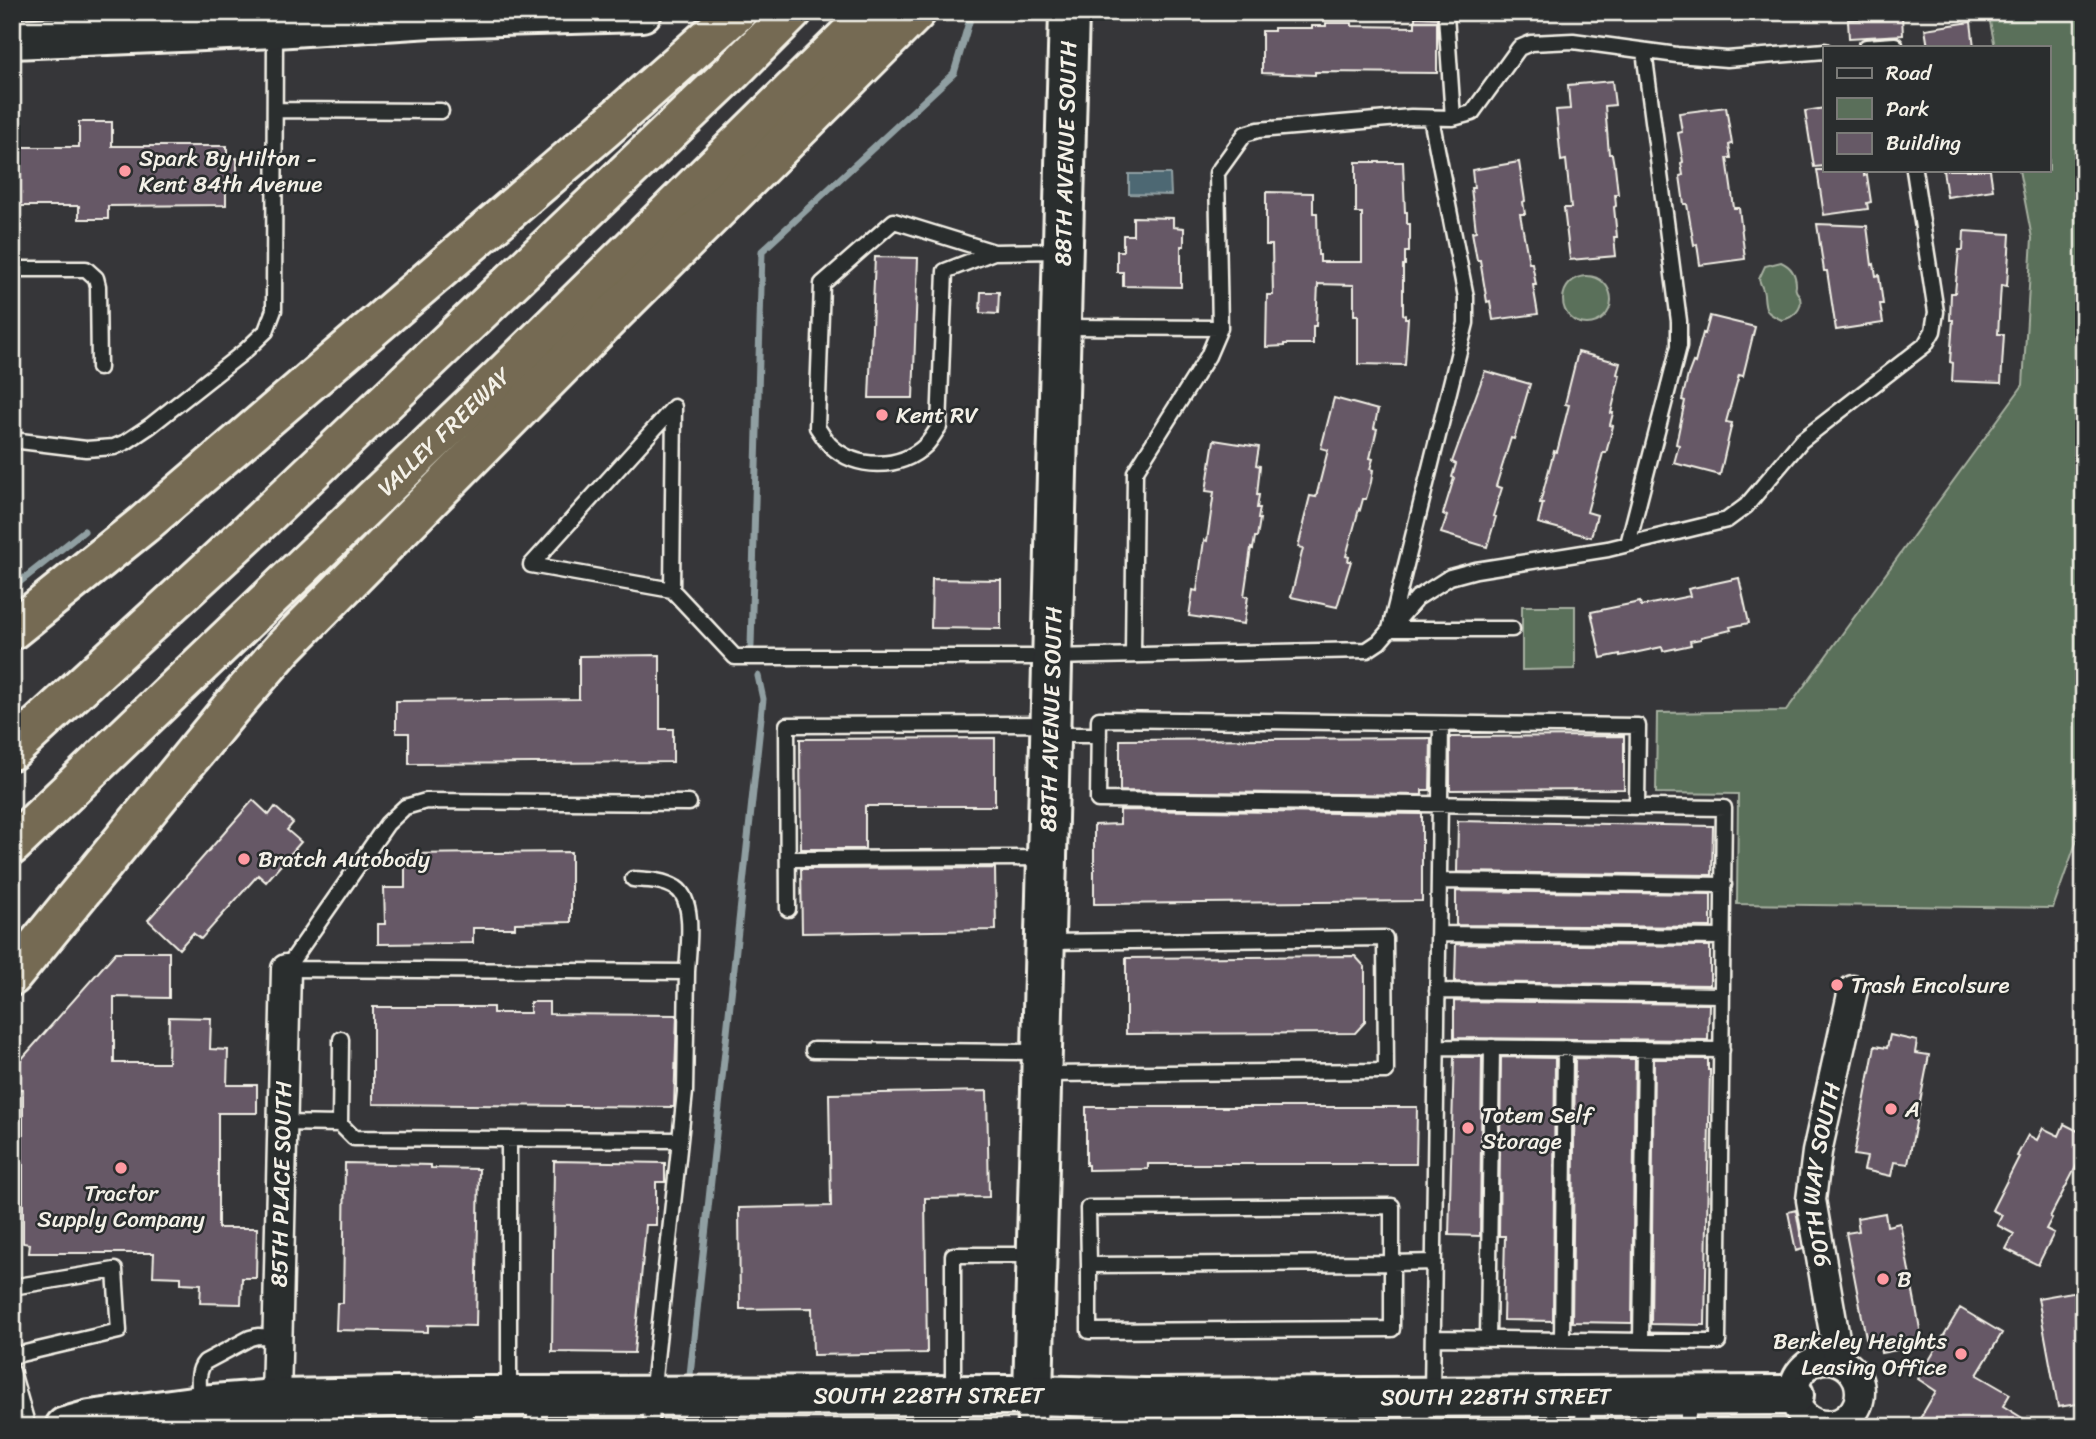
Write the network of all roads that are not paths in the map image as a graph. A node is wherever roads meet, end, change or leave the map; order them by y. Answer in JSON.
{"nodes":[{"id":1,"x":642,"y":12,"type":"edge"},
{"id":2,"x":737,"y":12,"type":"edge"},
{"id":3,"x":792,"y":12,"type":"edge"},
{"id":4,"x":872,"y":12,"type":"edge"},
{"id":5,"x":916,"y":12,"type":"edge"},
{"id":6,"x":1069,"y":12,"type":"edge"},
{"id":7,"x":1446,"y":15,"type":"dead end"},
{"id":8,"x":275,"y":28,"type":"junction"},
{"id":9,"x":12,"y":30,"type":"edge"},
{"id":10,"x":61,"y":37,"type":"junction"},
{"id":11,"x":12,"y":39,"type":"edge"},
{"id":12,"x":1644,"y":51,"type":"junction"},
{"id":13,"x":1823,"y":51,"type":"edge"},
{"id":14,"x":275,"y":110,"type":"junction"},
{"id":15,"x":441,"y":111,"type":"dead end"},
{"id":16,"x":1431,"y":118,"type":"junction"},
{"id":17,"x":1453,"y":118,"type":"junction"},
{"id":18,"x":1914,"y":172,"type":"edge"},
{"id":19,"x":1063,"y":251,"type":"junction"},
{"id":20,"x":994,"y":252,"type":"junction"},
{"id":21,"x":12,"y":269,"type":"edge"},
{"id":22,"x":1061,"y":327,"type":"junction"},
{"id":23,"x":1220,"y":328,"type":"junction"},
{"id":24,"x":99,"y":368,"type":"dead end"},
{"id":25,"x":12,"y":440,"type":"edge"},
{"id":26,"x":1628,"y":544,"type":"junction"},
{"id":27,"x":672,"y":590,"type":"junction"},
{"id":28,"x":1512,"y":628,"type":"dead end"},
{"id":29,"x":1390,"y":629,"type":"junction"},
{"id":30,"x":12,"y":630,"type":"edge"},
{"id":31,"x":1133,"y":654,"type":"junction"},
{"id":32,"x":1052,"y":657,"type":"junction"},
{"id":33,"x":1441,"y":724,"type":"junction"},
{"id":34,"x":1050,"y":730,"type":"junction"},
{"id":35,"x":1099,"y":735,"type":"junction"},
{"id":36,"x":12,"y":750,"type":"edge"},
{"id":37,"x":689,"y":803,"type":"dead end"},
{"id":38,"x":1440,"y":805,"type":"junction"},
{"id":39,"x":1637,"y":807,"type":"junction"},
{"id":40,"x":12,"y":845,"type":"edge"},
{"id":41,"x":1047,"y":858,"type":"junction"},
{"id":42,"x":788,"y":859,"type":"junction"},
{"id":43,"x":633,"y":879,"type":"dead end"},
{"id":44,"x":1439,"y":881,"type":"junction"},
{"id":45,"x":1724,"y":885,"type":"junction"},
{"id":46,"x":788,"y":909,"type":"dead end"},
{"id":47,"x":1438,"y":934,"type":"junction"},
{"id":48,"x":1723,"y":937,"type":"junction"},
{"id":49,"x":1045,"y":942,"type":"junction"},
{"id":50,"x":286,"y":969,"type":"junction"},
{"id":51,"x":687,"y":971,"type":"junction"},
{"id":52,"x":12,"y":976,"type":"edge"},
{"id":53,"x":1853,"y":990,"type":"dead end"},
{"id":54,"x":1437,"y":991,"type":"junction"},
{"id":55,"x":1722,"y":995,"type":"junction"},
{"id":56,"x":341,"y":1039,"type":"dead end"},
{"id":57,"x":1437,"y":1047,"type":"junction"},
{"id":58,"x":1492,"y":1047,"type":"junction"},
{"id":59,"x":1565,"y":1048,"type":"junction"},
{"id":60,"x":1645,"y":1049,"type":"junction"},
{"id":61,"x":813,"y":1050,"type":"dead end"},
{"id":62,"x":1721,"y":1050,"type":"junction"},
{"id":63,"x":1042,"y":1063,"type":"junction"},
{"id":64,"x":282,"y":1123,"type":"junction"},
{"id":65,"x":340,"y":1124,"type":"junction"},
{"id":66,"x":509,"y":1139,"type":"junction"},
{"id":67,"x":680,"y":1140,"type":"junction"},
{"id":68,"x":1037,"y":1255,"type":"junction"},
{"id":69,"x":1434,"y":1262,"type":"junction"},
{"id":70,"x":1392,"y":1263,"type":"junction"},
{"id":71,"x":1089,"y":1265,"type":"junction"},
{"id":72,"x":12,"y":1287,"type":"edge"},
{"id":73,"x":277,"y":1337,"type":"junction"},
{"id":74,"x":1433,"y":1338,"type":"junction"},
{"id":75,"x":1488,"y":1339,"type":"junction"},
{"id":76,"x":1562,"y":1340,"type":"junction"},
{"id":77,"x":1641,"y":1341,"type":"junction"},
{"id":78,"x":12,"y":1356,"type":"edge"},
{"id":79,"x":1839,"y":1361,"type":"junction"},
{"id":80,"x":12,"y":1371,"type":"edge"},
{"id":81,"x":953,"y":1395,"type":"junction"},
{"id":82,"x":1794,"y":1395,"type":"junction"},
{"id":83,"x":276,"y":1399,"type":"junction"},
{"id":84,"x":526,"y":1406,"type":"edge"},
{"id":85,"x":1425,"y":1407,"type":"edge"},
{"id":86,"x":458,"y":1411,"type":"edge"},
{"id":87,"x":651,"y":1411,"type":"edge"},
{"id":88,"x":1032,"y":1411,"type":"edge"},
{"id":89,"x":1583,"y":1411,"type":"edge"},
{"id":90,"x":1688,"y":1411,"type":"edge"},
{"id":91,"x":361,"y":1412,"type":"edge"},
{"id":92,"x":183,"y":1413,"type":"edge"},
{"id":93,"x":1848,"y":1424,"type":"edge"},
{"id":94,"x":82,"y":1425,"type":"edge"},
{"id":95,"x":28,"y":1427,"type":"edge"}],
"edges":[{"from":1,"to":8,"type":"street"},
{"from":2,"to":30,"type":"highway"},
{"from":3,"to":36,"type":"highway"},
{"from":4,"to":40,"type":"highway","name":"VALLEY FREEWAY"},
{"from":5,"to":52,"type":"highway"},
{"from":6,"to":19,"type":"street","name":"88TH AVENUE SOUTH"},
{"from":7,"to":17,"type":"lane"},
{"from":8,"to":10,"type":"street"},
{"from":8,"to":14,"type":"lane"},
{"from":9,"to":10,"type":"street"},
{"from":10,"to":11,"type":"street"},
{"from":12,"to":13,"type":"lane"},
{"from":12,"to":17,"type":"lane"},
{"from":12,"to":26,"type":"lane"},
{"from":14,"to":15,"type":"lane"},
{"from":14,"to":25,"type":"lane"},
{"from":16,"to":17,"type":"lane"},
{"from":16,"to":23,"type":"lane"},
{"from":16,"to":29,"type":"lane"},
{"from":18,"to":26,"type":"lane"},
{"from":19,"to":20,"type":"lane"},
{"from":19,"to":22,"type":"street","name":"88TH AVENUE SOUTH"},
{"from":20,"to":20,"type":"lane"},
{"from":21,"to":24,"type":"lane"},
{"from":22,"to":23,"type":"lane"},
{"from":22,"to":32,"type":"street","name":"88TH AVENUE SOUTH"},
{"from":23,"to":31,"type":"lane"},
{"from":26,"to":29,"type":"lane"},
{"from":27,"to":27,"type":"lane"},
{"from":27,"to":32,"type":"lane"},
{"from":28,"to":29,"type":"lane"},
{"from":29,"to":31,"type":"lane"},
{"from":31,"to":32,"type":"lane"},
{"from":32,"to":34,"type":"street","name":"88TH AVENUE SOUTH"},
{"from":33,"to":35,"type":"lane"},
{"from":33,"to":38,"type":"lane"},
{"from":33,"to":39,"type":"lane"},
{"from":34,"to":35,"type":"lane"},
{"from":34,"to":41,"type":"street","name":"88TH AVENUE SOUTH"},
{"from":34,"to":42,"type":"lane"},
{"from":35,"to":38,"type":"lane"},
{"from":37,"to":50,"type":"lane"},
{"from":38,"to":39,"type":"lane"},
{"from":38,"to":44,"type":"lane"},
{"from":39,"to":45,"type":"lane"},
{"from":41,"to":42,"type":"lane"},
{"from":41,"to":49,"type":"street","name":"88TH AVENUE SOUTH"},
{"from":42,"to":46,"type":"lane"},
{"from":43,"to":51,"type":"lane"},
{"from":44,"to":45,"type":"lane"},
{"from":44,"to":47,"type":"lane"},
{"from":45,"to":48,"type":"lane"},
{"from":47,"to":48,"type":"lane"},
{"from":47,"to":54,"type":"lane"},
{"from":48,"to":55,"type":"lane"},
{"from":49,"to":63,"type":"street","name":"88TH AVENUE SOUTH"},
{"from":49,"to":63,"type":"lane"},
{"from":50,"to":51,"type":"lane"},
{"from":50,"to":64,"type":"street","name":"85TH PLACE SOUTH"},
{"from":51,"to":67,"type":"lane"},
{"from":53,"to":79,"type":"street","name":"90TH WAY SOUTH"},
{"from":54,"to":55,"type":"lane"},
{"from":54,"to":57,"type":"lane"},
{"from":55,"to":62,"type":"lane"},
{"from":56,"to":65,"type":"lane"},
{"from":57,"to":58,"type":"lane"},
{"from":57,"to":69,"type":"lane"},
{"from":58,"to":59,"type":"lane"},
{"from":58,"to":75,"type":"lane"},
{"from":59,"to":60,"type":"lane"},
{"from":59,"to":76,"type":"lane"},
{"from":60,"to":62,"type":"lane"},
{"from":60,"to":77,"type":"lane"},
{"from":61,"to":63,"type":"lane"},
{"from":62,"to":77,"type":"lane"},
{"from":63,"to":68,"type":"street","name":"88TH AVENUE SOUTH"},
{"from":64,"to":65,"type":"lane"},
{"from":64,"to":73,"type":"street","name":"85TH PLACE SOUTH"},
{"from":65,"to":66,"type":"lane"},
{"from":66,"to":67,"type":"lane"},
{"from":66,"to":84,"type":"lane"},
{"from":67,"to":87,"type":"lane"},
{"from":68,"to":81,"type":"lane"},
{"from":68,"to":88,"type":"street","name":"88TH AVENUE SOUTH"},
{"from":69,"to":70,"type":"lane"},
{"from":69,"to":74,"type":"lane"},
{"from":70,"to":71,"type":"lane"},
{"from":70,"to":71,"type":"lane"},
{"from":70,"to":71,"type":"lane"},
{"from":72,"to":78,"type":"lane"},
{"from":73,"to":83,"type":"street","name":"85TH PLACE SOUTH"},
{"from":73,"to":92,"type":"lane"},
{"from":74,"to":75,"type":"lane"},
{"from":74,"to":85,"type":"lane"},
{"from":75,"to":76,"type":"lane"},
{"from":76,"to":77,"type":"lane"},
{"from":79,"to":82,"type":"street"},
{"from":79,"to":93,"type":"street"},
{"from":80,"to":95,"type":"lane"},
{"from":81,"to":87,"type":"street","name":"SOUTH 228TH STREET"},
{"from":81,"to":88,"type":"street","name":"SOUTH 228TH STREET"},
{"from":82,"to":90,"type":"street","name":"SOUTH 228TH STREET"},
{"from":82,"to":93,"type":"street"},
{"from":83,"to":91,"type":"street","name":"SOUTH 228TH STREET"},
{"from":83,"to":92,"type":"street","name":"SOUTH 228TH STREET"},
{"from":84,"to":86,"type":"street","name":"SOUTH 228TH STREET"},
{"from":84,"to":87,"type":"street","name":"SOUTH 228TH STREET"},
{"from":85,"to":88,"type":"street","name":"SOUTH 228TH STREET"},
{"from":85,"to":89,"type":"street","name":"SOUTH 228TH STREET"},
{"from":86,"to":91,"type":"street","name":"SOUTH 228TH STREET"},
{"from":89,"to":90,"type":"street","name":"SOUTH 228TH STREET"},
{"from":92,"to":94,"type":"street","name":"SOUTH 228TH STREET"}]}
